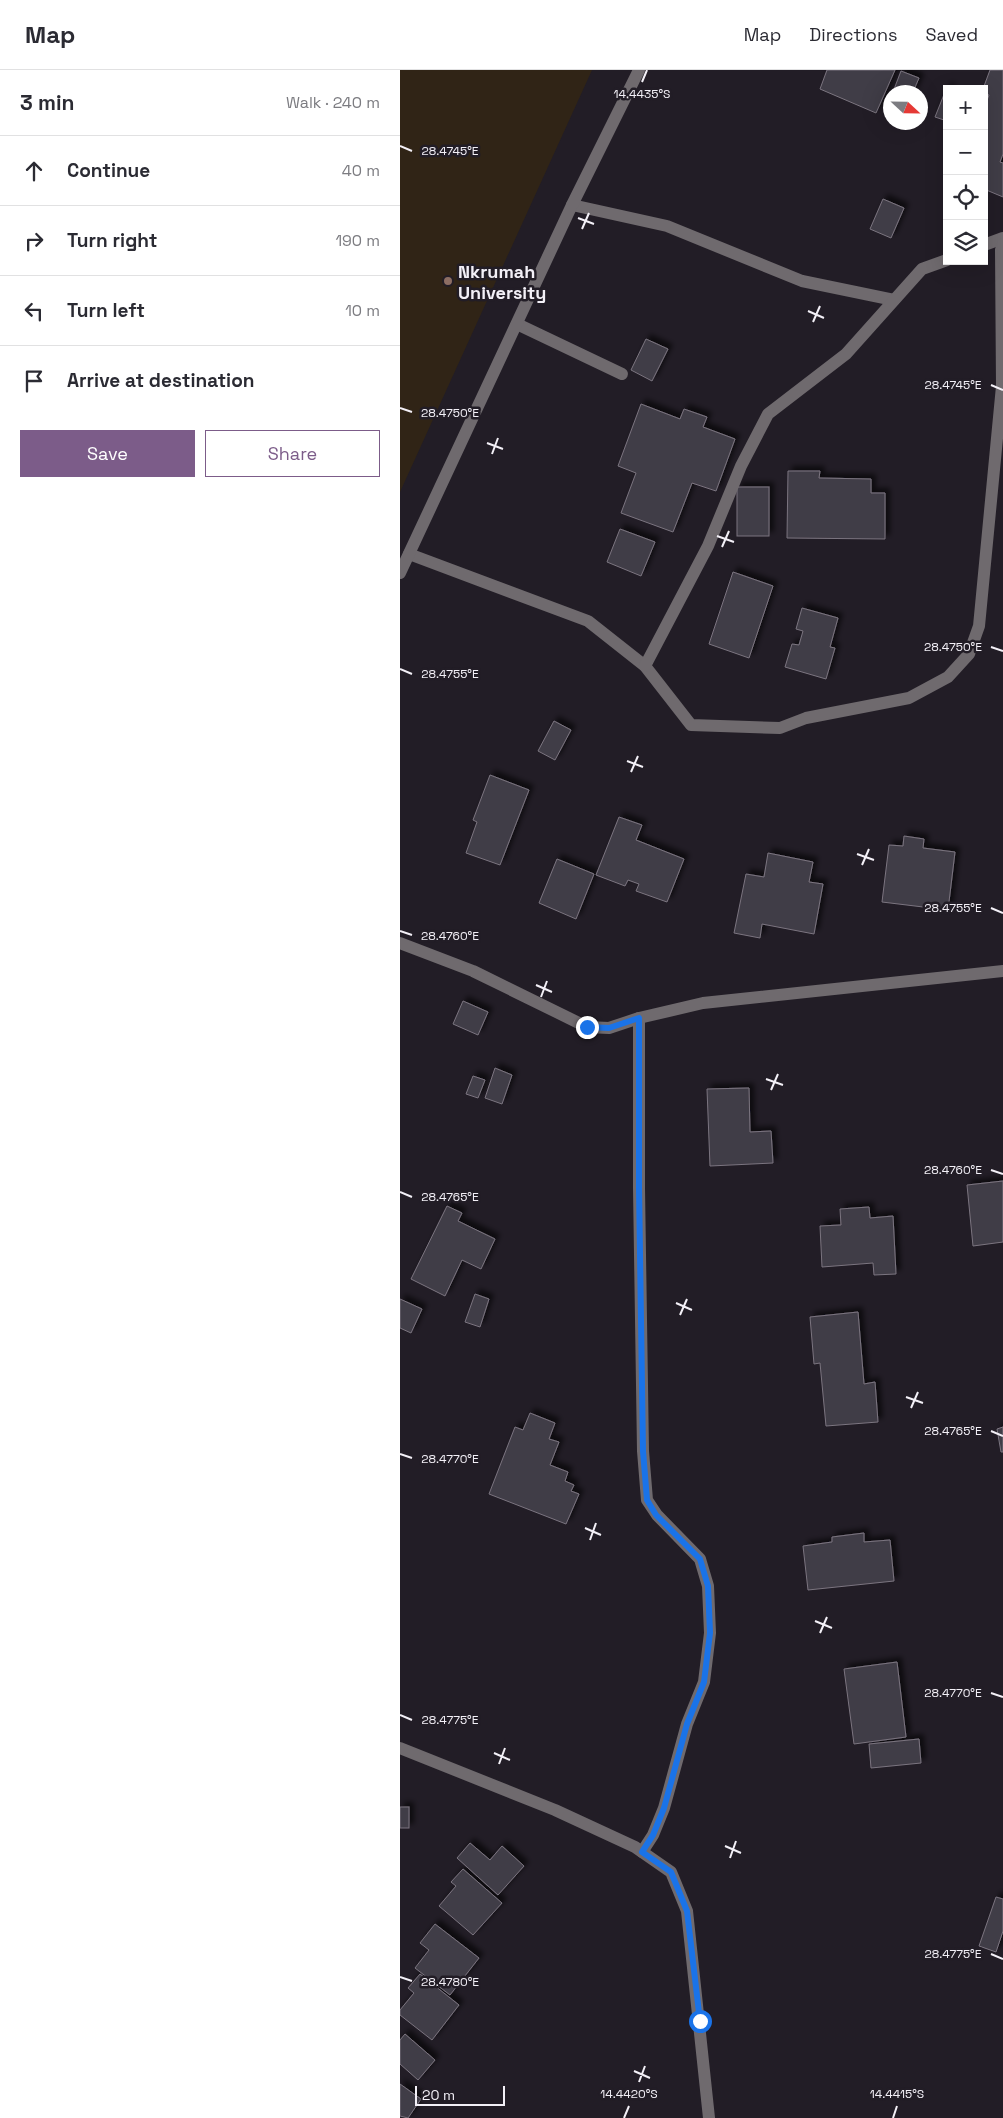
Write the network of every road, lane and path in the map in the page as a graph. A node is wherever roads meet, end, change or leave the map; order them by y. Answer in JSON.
{"nodes":[{"id":1,"x":639,"y":70,"type":"edge"},
{"id":2,"x":572,"y":205,"type":"junction"},
{"id":3,"x":1003,"y":238,"type":"edge"},
{"id":4,"x":988,"y":244,"type":"edge"},
{"id":5,"x":1003,"y":244,"type":"edge"},
{"id":6,"x":943,"y":261,"type":"edge"},
{"id":7,"x":894,"y":300,"type":"junction"},
{"id":8,"x":517,"y":324,"type":"junction"},
{"id":9,"x":622,"y":374,"type":"dead end"},
{"id":10,"x":409,"y":554,"type":"junction"},
{"id":11,"x":400,"y":573,"type":"edge"},
{"id":12,"x":645,"y":666,"type":"junction"},
{"id":13,"x":400,"y":943,"type":"edge"},
{"id":14,"x":1003,"y":971,"type":"edge"},
{"id":15,"x":639,"y":1018,"type":"junction"},
{"id":16,"x":400,"y":1748,"type":"edge"},
{"id":17,"x":642,"y":1852,"type":"junction"},
{"id":18,"x":709,"y":2118,"type":"edge"}],
"edges":[{"from":1,"to":2,"type":"street"},
{"from":2,"to":7,"type":"street"},
{"from":2,"to":8,"type":"street"},
{"from":3,"to":4,"type":"street"},
{"from":5,"to":12,"type":"street"},
{"from":6,"to":7,"type":"street"},
{"from":7,"to":12,"type":"street"},
{"from":8,"to":9,"type":"street"},
{"from":8,"to":10,"type":"street"},
{"from":10,"to":11,"type":"street"},
{"from":10,"to":12,"type":"street"},
{"from":13,"to":15,"type":"street"},
{"from":14,"to":15,"type":"street"},
{"from":15,"to":17,"type":"street"},
{"from":16,"to":17,"type":"street"},
{"from":17,"to":18,"type":"street"}]}
